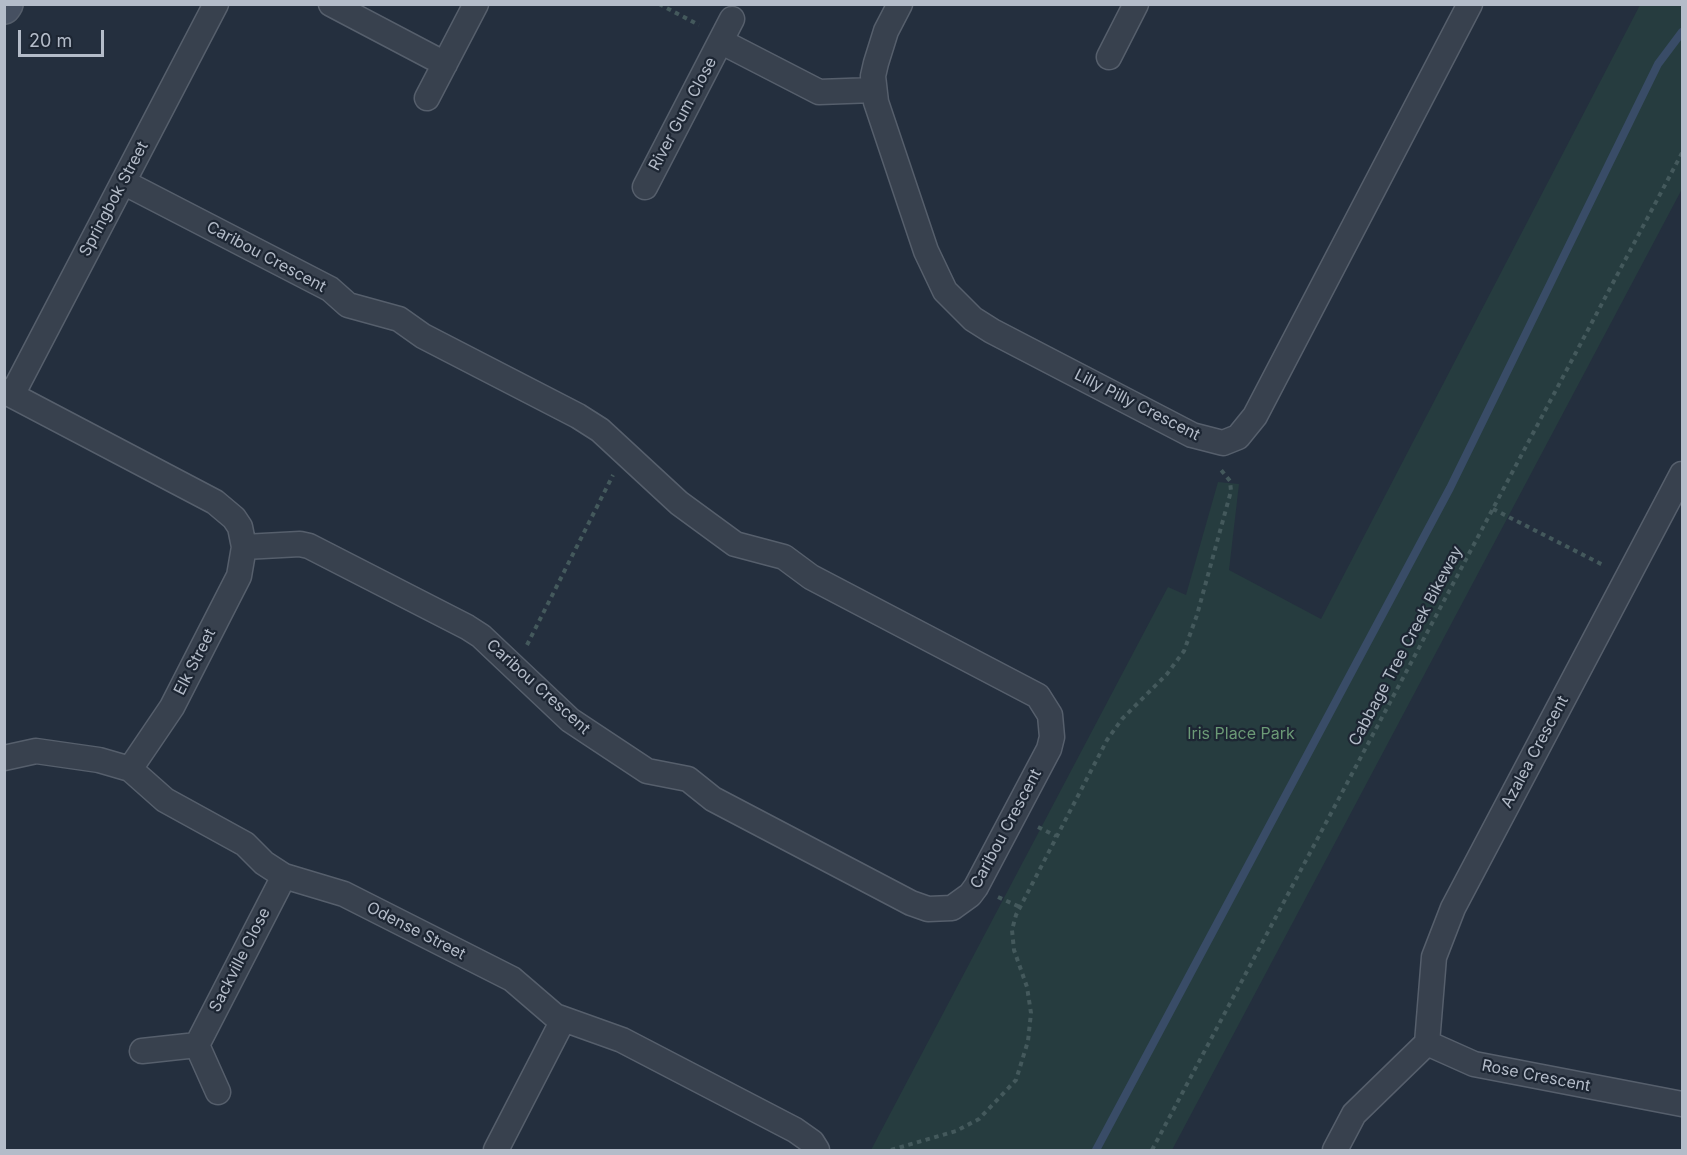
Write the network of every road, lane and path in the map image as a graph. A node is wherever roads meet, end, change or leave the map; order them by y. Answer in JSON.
{"nodes":[{"id":1,"x":216,"y":4,"type":"edge"},
{"id":2,"x":331,"y":4,"type":"edge"},
{"id":3,"x":476,"y":4,"type":"edge"},
{"id":4,"x":659,"y":4,"type":"edge"},
{"id":5,"x":900,"y":4,"type":"edge"},
{"id":6,"x":1136,"y":4,"type":"edge"},
{"id":7,"x":1470,"y":4,"type":"edge"},
{"id":8,"x":732,"y":19,"type":"dead end"},
{"id":9,"x":722,"y":42,"type":"junction"},
{"id":10,"x":1108,"y":57,"type":"dead end"},
{"id":11,"x":445,"y":64,"type":"junction"},
{"id":12,"x":874,"y":90,"type":"junction"},
{"id":13,"x":427,"y":98,"type":"dead end"},
{"id":14,"x":1683,"y":153,"type":"edge"},
{"id":15,"x":123,"y":182,"type":"junction"},
{"id":16,"x":645,"y":187,"type":"dead end"},
{"id":17,"x":8,"y":393,"type":"edge"},
{"id":18,"x":1216,"y":443,"type":"junction"},
{"id":19,"x":625,"y":452,"type":"junction"},
{"id":20,"x":1683,"y":474,"type":"edge"},
{"id":21,"x":1493,"y":508,"type":"junction"},
{"id":22,"x":244,"y":547,"type":"junction"},
{"id":23,"x":1621,"y":590,"type":"junction"},
{"id":24,"x":525,"y":648,"type":"dead end"},
{"id":25,"x":4,"y":758,"type":"edge"},
{"id":26,"x":130,"y":769,"type":"junction"},
{"id":27,"x":284,"y":876,"type":"junction"},
{"id":28,"x":989,"y":893,"type":"dead end"},
{"id":29,"x":1020,"y":907,"type":"junction"},
{"id":30,"x":563,"y":1020,"type":"junction"},
{"id":31,"x":1427,"y":1043,"type":"junction"},
{"id":32,"x":197,"y":1045,"type":"junction"},
{"id":33,"x":142,"y":1051,"type":"dead end"},
{"id":34,"x":218,"y":1092,"type":"dead end"},
{"id":35,"x":1683,"y":1104,"type":"edge"},
{"id":36,"x":496,"y":1150,"type":"edge"},
{"id":37,"x":817,"y":1150,"type":"edge"},
{"id":38,"x":891,"y":1150,"type":"edge"},
{"id":39,"x":1152,"y":1150,"type":"edge"},
{"id":40,"x":1335,"y":1150,"type":"edge"}],
"edges":[{"from":1,"to":15,"type":"street","name":"Springbok Street"},
{"from":2,"to":11,"type":"street"},
{"from":3,"to":11,"type":"street"},
{"from":4,"to":9,"type":"path"},
{"from":5,"to":12,"type":"street","name":"Lilly Pilly Crescent"},
{"from":6,"to":10,"type":"street"},
{"from":7,"to":18,"type":"street","name":"Lilly Pilly Crescent"},
{"from":8,"to":9,"type":"street","name":"River Gum Close"},
{"from":9,"to":12,"type":"street","name":"River Gum Close"},
{"from":9,"to":16,"type":"street","name":"River Gum Close"},
{"from":11,"to":13,"type":"street"},
{"from":12,"to":18,"type":"street","name":"Lilly Pilly Crescent"},
{"from":14,"to":21,"type":"path","name":"Cabbage Tree Creek Bikeway"},
{"from":15,"to":17,"type":"street","name":"Springbok Street"},
{"from":15,"to":19,"type":"street","name":"Caribou Crescent"},
{"from":17,"to":22,"type":"street"},
{"from":18,"to":29,"type":"path"},
{"from":19,"to":22,"type":"street","name":"Caribou Crescent"},
{"from":19,"to":24,"type":"path"},
{"from":20,"to":23,"type":"street","name":"Azalea Crescent"},
{"from":21,"to":23,"type":"path"},
{"from":21,"to":39,"type":"path","name":"Cabbage Tree Creek Bikeway"},
{"from":22,"to":26,"type":"street","name":"Elk Street"},
{"from":23,"to":31,"type":"street","name":"Azalea Crescent"},
{"from":25,"to":26,"type":"street","name":"Odense Street"},
{"from":26,"to":27,"type":"street","name":"Odense Street"},
{"from":27,"to":30,"type":"street","name":"Odense Street"},
{"from":27,"to":32,"type":"street","name":"Sackville Close"},
{"from":28,"to":29,"type":"path"},
{"from":29,"to":38,"type":"path"},
{"from":30,"to":36,"type":"street"},
{"from":30,"to":37,"type":"street","name":"Odense Street"},
{"from":31,"to":35,"type":"street","name":"Rose Crescent"},
{"from":31,"to":40,"type":"street"},
{"from":32,"to":33,"type":"street"},
{"from":32,"to":34,"type":"street"}]}
